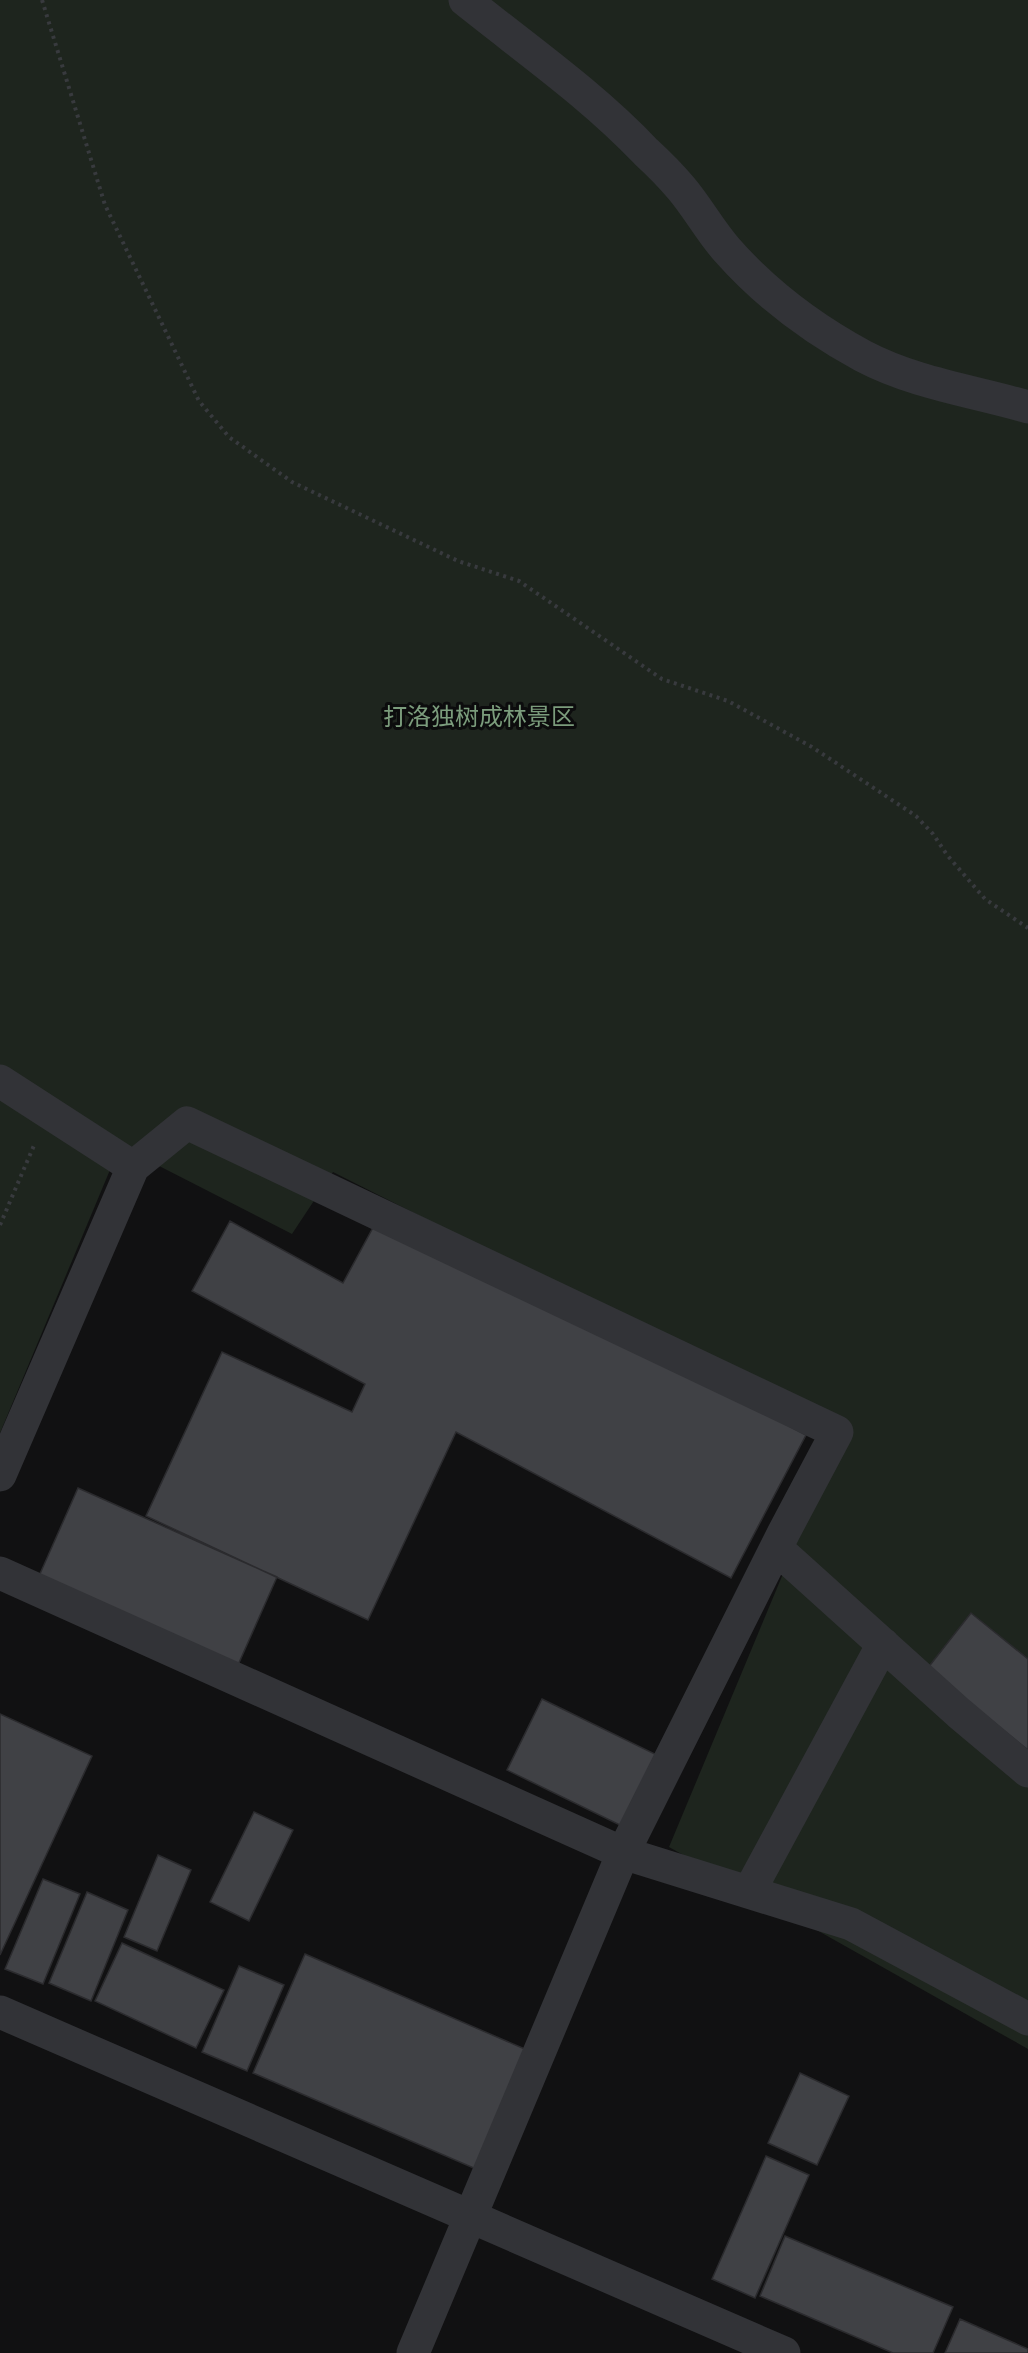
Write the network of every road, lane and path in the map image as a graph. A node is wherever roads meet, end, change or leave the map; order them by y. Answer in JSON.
{"nodes":[{"id":1,"x":42,"y":0,"type":"edge"},
{"id":2,"x":465,"y":0,"type":"edge"},
{"id":3,"x":1028,"y":407,"type":"edge"},
{"id":4,"x":1028,"y":928,"type":"edge"},
{"id":5,"x":0,"y":1081,"type":"edge"},
{"id":6,"x":48,"y":1113,"type":"junction"},
{"id":7,"x":133,"y":1167,"type":"junction"},
{"id":8,"x":0,"y":1225,"type":"edge"},
{"id":9,"x":0,"y":1475,"type":"edge"},
{"id":10,"x":776,"y":1548,"type":"junction"},
{"id":11,"x":0,"y":1573,"type":"edge"},
{"id":12,"x":883,"y":1644,"type":"junction"},
{"id":13,"x":1028,"y":1771,"type":"edge"},
{"id":14,"x":623,"y":1853,"type":"junction"},
{"id":15,"x":749,"y":1892,"type":"junction"},
{"id":16,"x":0,"y":2012,"type":"edge"},
{"id":17,"x":1028,"y":2019,"type":"edge"},
{"id":18,"x":471,"y":2218,"type":"junction"},
{"id":19,"x":413,"y":2353,"type":"edge"},
{"id":20,"x":784,"y":2353,"type":"edge"}],
"edges":[{"from":1,"to":4,"type":"path"},
{"from":2,"to":3,"type":"street"},
{"from":5,"to":6,"type":"street"},
{"from":6,"to":7,"type":"street"},
{"from":6,"to":8,"type":"path"},
{"from":7,"to":9,"type":"street"},
{"from":7,"to":10,"type":"street"},
{"from":10,"to":12,"type":"street"},
{"from":10,"to":14,"type":"street"},
{"from":11,"to":14,"type":"street"},
{"from":12,"to":13,"type":"street"},
{"from":12,"to":15,"type":"street"},
{"from":14,"to":15,"type":"street"},
{"from":14,"to":18,"type":"street"},
{"from":15,"to":17,"type":"street"},
{"from":16,"to":18,"type":"street"},
{"from":18,"to":19,"type":"street"},
{"from":18,"to":20,"type":"street"}]}
